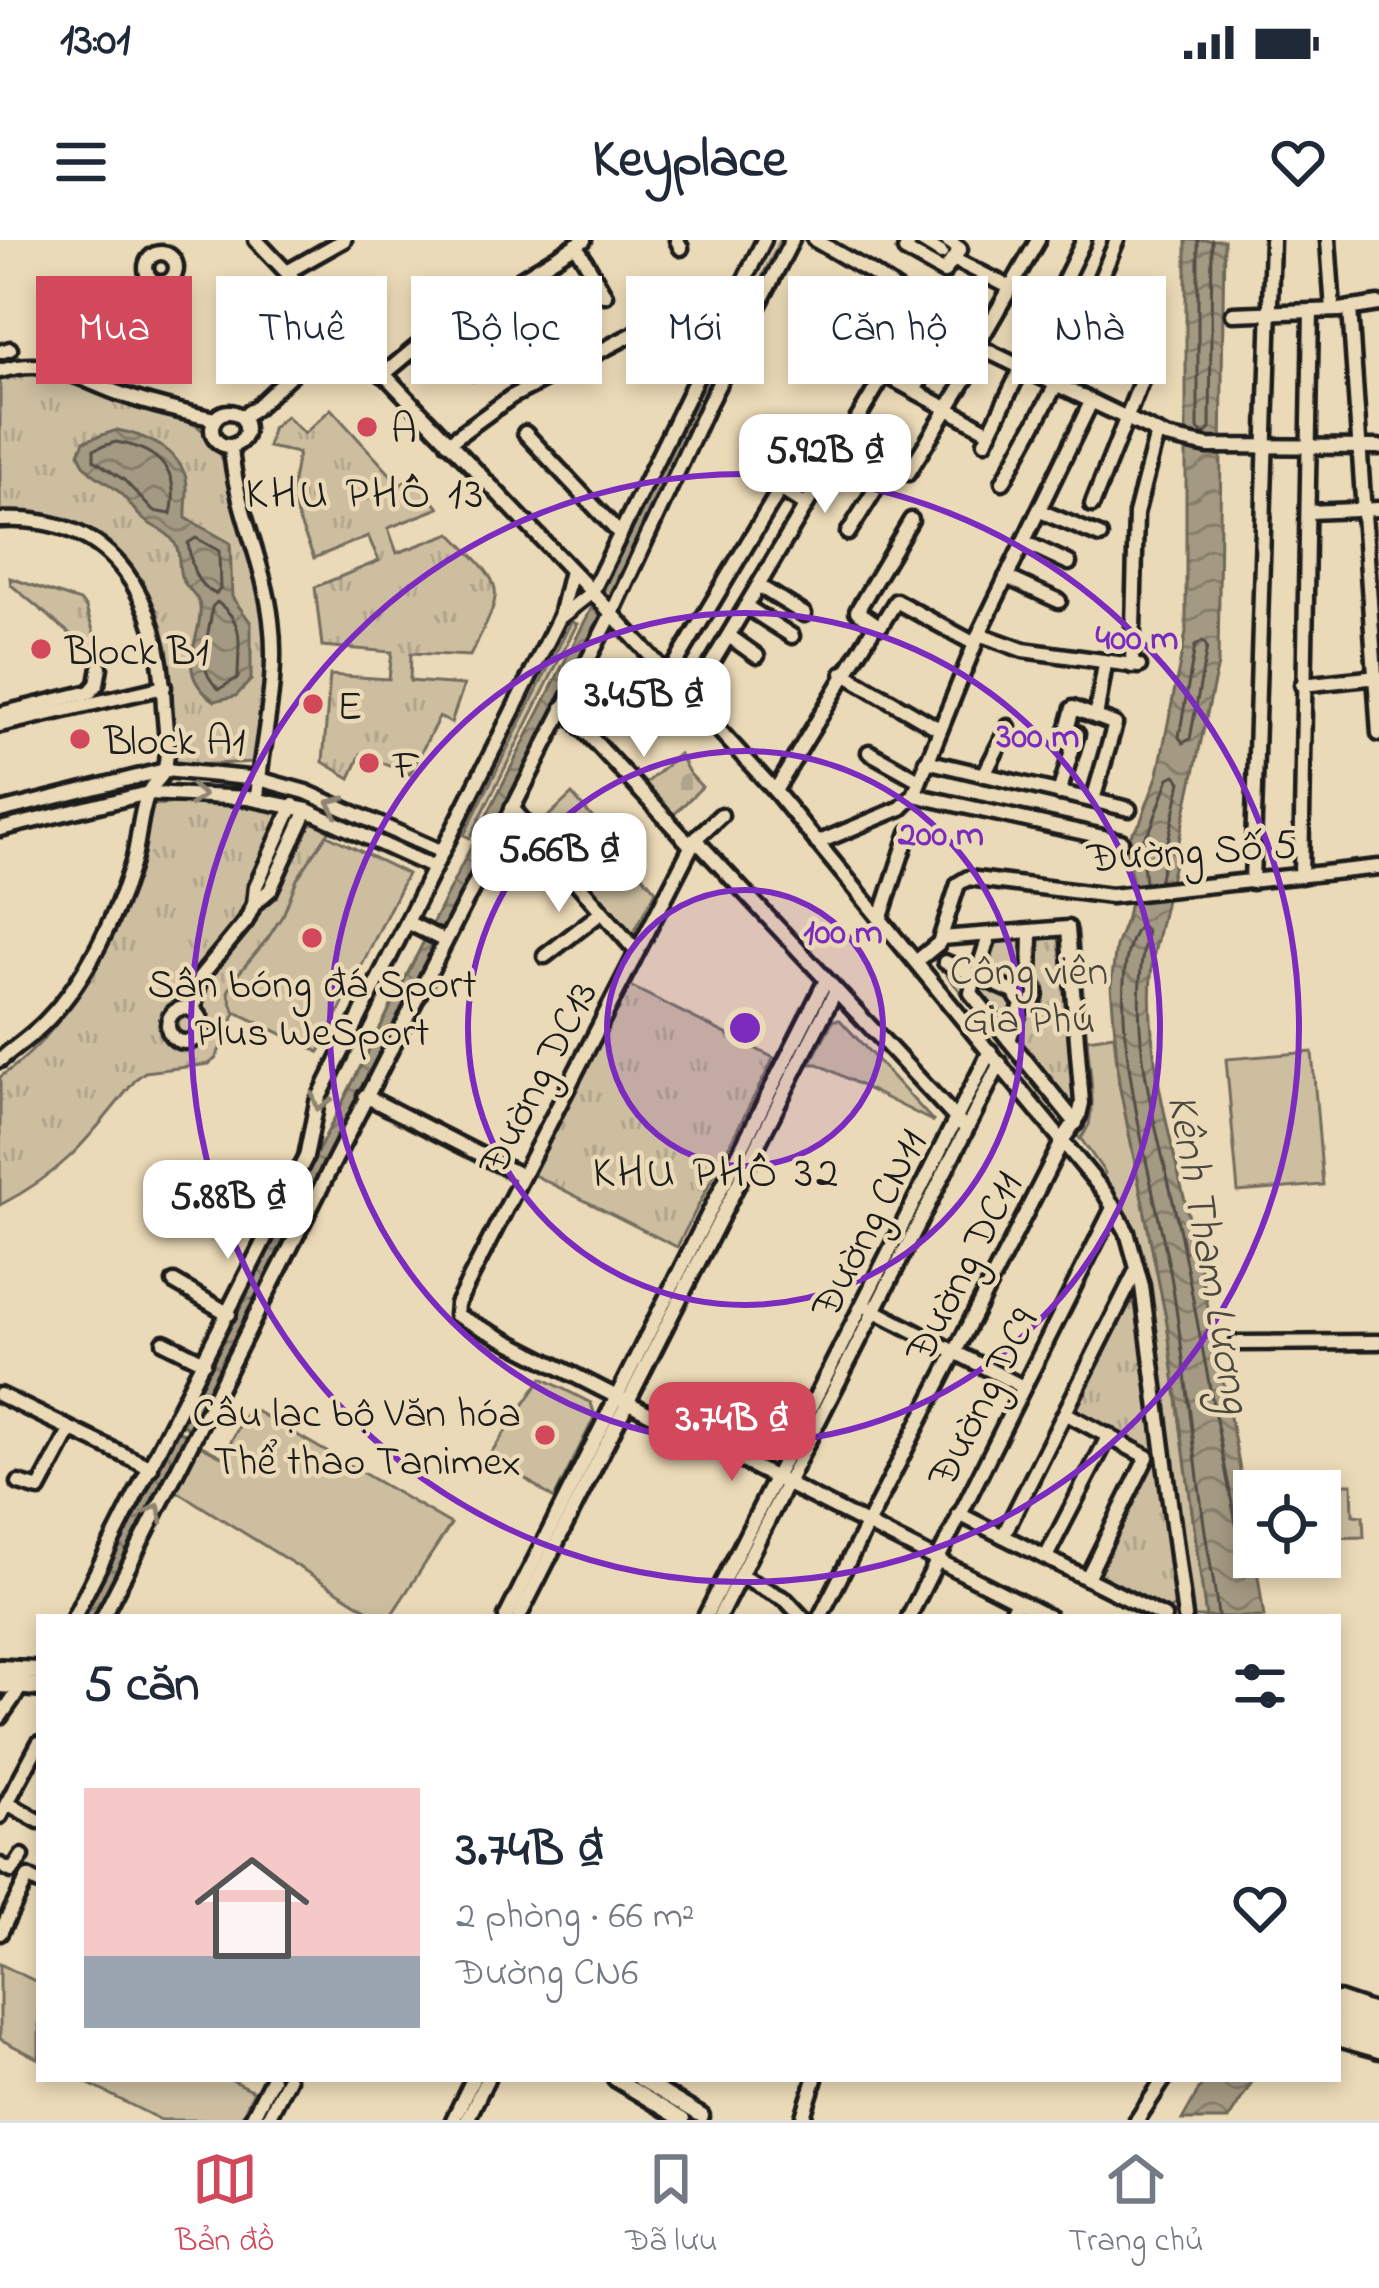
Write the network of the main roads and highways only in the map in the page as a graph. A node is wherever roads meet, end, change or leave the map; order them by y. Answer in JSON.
{"nodes":[{"id":1,"x":0,"y":1669,"type":"edge"},
{"id":2,"x":35,"y":1677,"type":"edge"},
{"id":3,"x":0,"y":1684,"type":"edge"},
{"id":4,"x":1341,"y":2011,"type":"edge"},
{"id":5,"x":1379,"y":2024,"type":"edge"},
{"id":6,"x":1341,"y":2027,"type":"edge"},
{"id":7,"x":1379,"y":2039,"type":"edge"}],
"edges":[{"from":1,"to":2,"type":"main road"},
{"from":2,"to":3,"type":"main road"},
{"from":4,"to":5,"type":"main road"},
{"from":6,"to":7,"type":"main road"}]}
